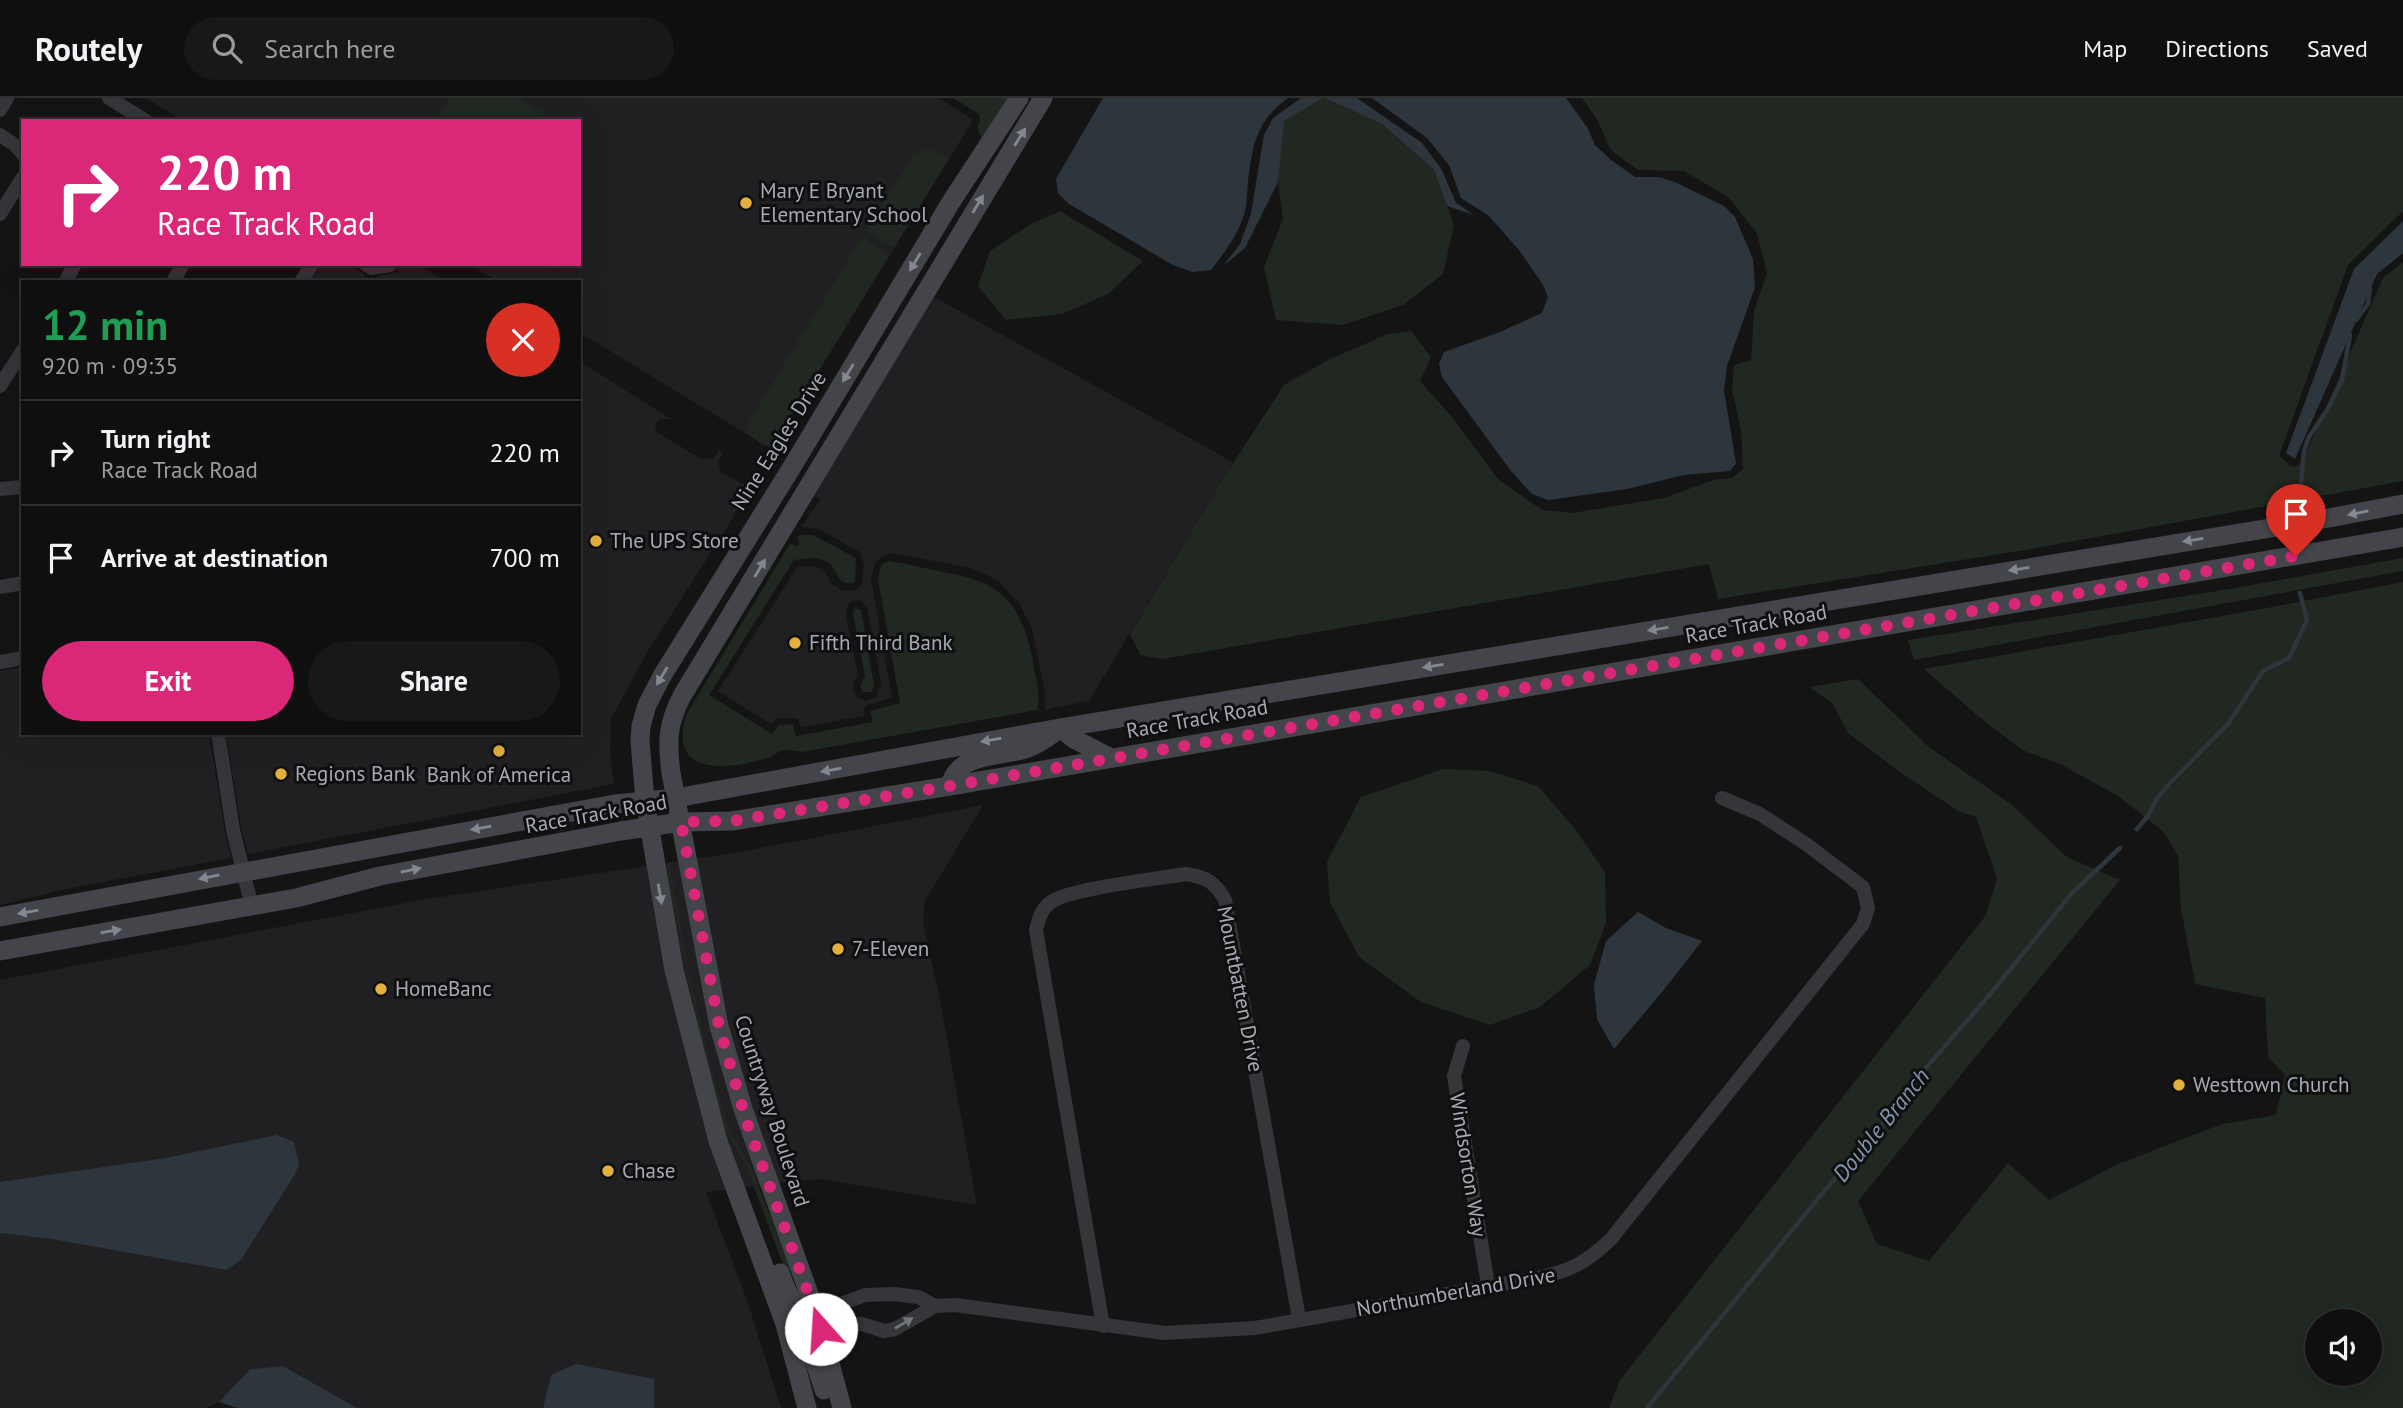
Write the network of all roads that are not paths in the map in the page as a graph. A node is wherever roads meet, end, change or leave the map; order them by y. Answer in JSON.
{"nodes":[{"id":1,"x":7,"y":98,"type":"edge"},
{"id":2,"x":109,"y":98,"type":"edge"},
{"id":3,"x":1019,"y":98,"type":"edge"},
{"id":4,"x":1043,"y":98,"type":"edge"},
{"id":5,"x":0,"y":110,"type":"edge"},
{"id":6,"x":143,"y":119,"type":"edge"},
{"id":7,"x":0,"y":135,"type":"edge"},
{"id":8,"x":21,"y":152,"type":"edge"},
{"id":9,"x":976,"y":162,"type":"junction"},
{"id":10,"x":996,"y":175,"type":"junction"},
{"id":11,"x":21,"y":180,"type":"edge"},
{"id":12,"x":0,"y":214,"type":"edge"},
{"id":13,"x":21,"y":352,"type":"edge"},
{"id":14,"x":0,"y":386,"type":"edge"},
{"id":15,"x":21,"y":487,"type":"edge"},
{"id":16,"x":0,"y":489,"type":"edge"},
{"id":17,"x":2403,"y":504,"type":"edge"},
{"id":18,"x":2403,"y":537,"type":"edge"},
{"id":19,"x":21,"y":583,"type":"edge"},
{"id":20,"x":0,"y":587,"type":"edge"},
{"id":21,"x":1870,"y":593,"type":"junction"},
{"id":22,"x":1879,"y":626,"type":"junction"},
{"id":23,"x":21,"y":658,"type":"edge"},
{"id":24,"x":0,"y":662,"type":"edge"},
{"id":25,"x":1060,"y":728,"type":"junction"},
{"id":26,"x":218,"y":735,"type":"edge"},
{"id":27,"x":1109,"y":757,"type":"junction"},
{"id":28,"x":950,"y":786,"type":"junction"},
{"id":29,"x":676,"y":798,"type":"junction"},
{"id":30,"x":1722,"y":798,"type":"dead end"},
{"id":31,"x":645,"y":800,"type":"junction"},
{"id":32,"x":681,"y":822,"type":"junction"},
{"id":33,"x":650,"y":827,"type":"junction"},
{"id":34,"x":243,"y":871,"type":"junction"},
{"id":35,"x":252,"y":907,"type":"junction"},
{"id":36,"x":0,"y":916,"type":"edge"},
{"id":37,"x":0,"y":951,"type":"edge"},
{"id":38,"x":1463,"y":1046,"type":"dead end"},
{"id":39,"x":716,"y":1133,"type":"junction"},
{"id":40,"x":1488,"y":1285,"type":"junction"},
{"id":41,"x":935,"y":1306,"type":"junction"},
{"id":42,"x":822,"y":1318,"type":"junction"},
{"id":43,"x":1298,"y":1319,"type":"junction"},
{"id":44,"x":1103,"y":1326,"type":"junction"},
{"id":45,"x":786,"y":1330,"type":"junction"},
{"id":46,"x":807,"y":1408,"type":"edge"},
{"id":47,"x":828,"y":1408,"type":"edge"},
{"id":48,"x":842,"y":1408,"type":"edge"}],
"edges":[{"from":1,"to":5,"type":"street"},
{"from":2,"to":6,"type":"street"},
{"from":3,"to":9,"type":"main road","name":"Nine Eagles Drive"},
{"from":10,"to":4,"type":"main road","one_way":true},
{"from":7,"to":8,"type":"street"},
{"from":9,"to":10,"type":"main road"},
{"from":9,"to":31,"type":"main road","name":"Nine Eagles Drive","one_way":true},
{"from":29,"to":10,"type":"main road","one_way":true},
{"from":11,"to":12,"type":"street"},
{"from":13,"to":14,"type":"street"},
{"from":15,"to":16,"type":"street"},
{"from":17,"to":21,"type":"main road","name":"Race Track Road","one_way":true},
{"from":18,"to":22,"type":"main road","name":"Race Track Road"},
{"from":19,"to":20,"type":"street"},
{"from":21,"to":22,"type":"main road"},
{"from":21,"to":25,"type":"main road","name":"Race Track Road","one_way":true},
{"from":22,"to":27,"type":"main road","name":"Race Track Road"},
{"from":23,"to":24,"type":"street"},
{"from":25,"to":27,"type":"main road"},
{"from":25,"to":28,"type":"main road"},
{"from":25,"to":29,"type":"main road","name":"Race Track Road","one_way":true},
{"from":26,"to":34,"type":"street"},
{"from":27,"to":28,"type":"main road","name":"Race Track Road"},
{"from":28,"to":32,"type":"main road","name":"Race Track Road"},
{"from":29,"to":31,"type":"main road","name":"Race Track Road"},
{"from":29,"to":32,"type":"main road"},
{"from":30,"to":40,"type":"street","name":"Northumberland Drive"},
{"from":31,"to":33,"type":"main road","name":"Nine Eagles Drive"},
{"from":31,"to":34,"type":"main road","name":"Race Track Road","one_way":true},
{"from":32,"to":33,"type":"main road","name":"Race Track Road"},
{"from":32,"to":42,"type":"main road","name":"Countryway Boulevard"},
{"from":35,"to":33,"type":"main road","name":"Race Track Road","one_way":true},
{"from":33,"to":39,"type":"main road","one_way":true},
{"from":34,"to":35,"type":"street"},
{"from":34,"to":36,"type":"main road","name":"Race Track Road","one_way":true},
{"from":37,"to":35,"type":"main road","name":"Race Track Road","one_way":true},
{"from":38,"to":40,"type":"street","name":"Windsorton Way"},
{"from":39,"to":42,"type":"main road"},
{"from":39,"to":45,"type":"main road"},
{"from":40,"to":43,"type":"street","name":"Northumberland Drive"},
{"from":42,"to":41,"type":"street","name":"Northumberland Drive","one_way":true},
{"from":41,"to":42,"type":"street","name":"Northumberland Drive"},
{"from":41,"to":44,"type":"street","name":"Northumberland Drive"},
{"from":42,"to":45,"type":"street","name":"Northumberland Drive"},
{"from":42,"to":48,"type":"main road","name":"Countryway Boulevard"},
{"from":43,"to":44,"type":"street","name":"Northumberland Drive"},
{"from":43,"to":44,"type":"street","name":"Mountbatten Drive"},
{"from":45,"to":46,"type":"main road"},
{"from":45,"to":47,"type":"main road"}]}
